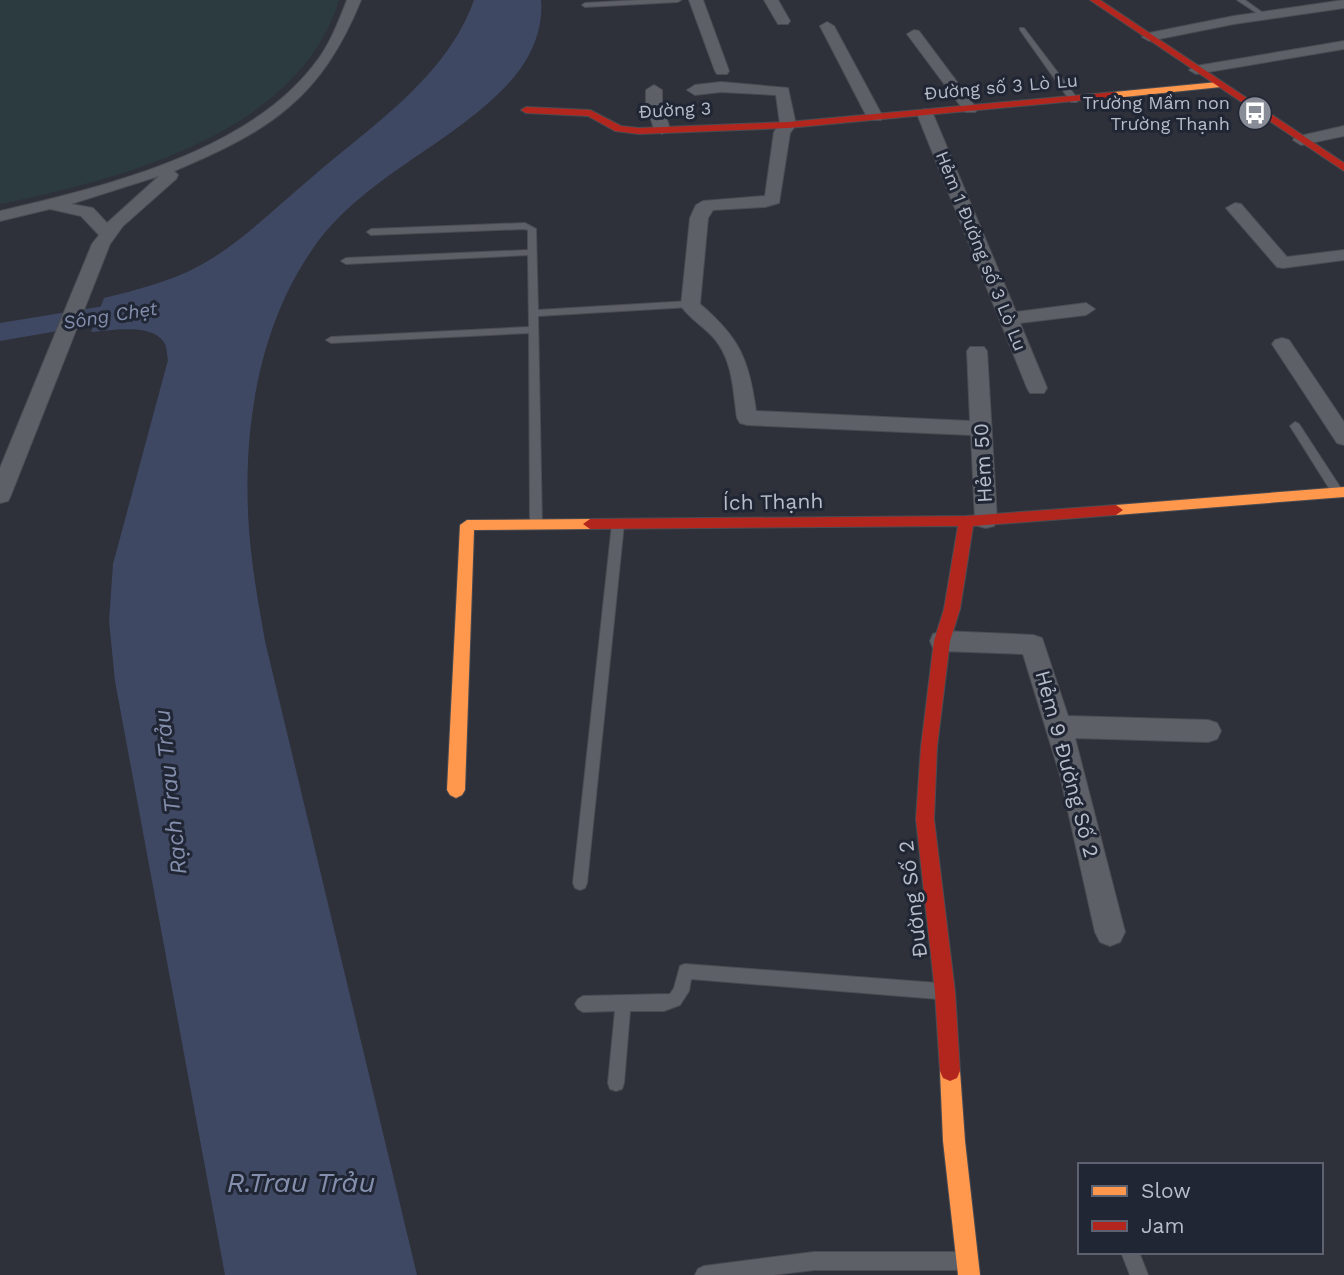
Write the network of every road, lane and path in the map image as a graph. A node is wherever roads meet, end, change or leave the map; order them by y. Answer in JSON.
{"nodes":[{"id":1,"x":354,"y":0,"type":"edge"},
{"id":2,"x":678,"y":0,"type":"edge"},
{"id":3,"x":696,"y":0,"type":"edge"},
{"id":4,"x":771,"y":0,"type":"edge"},
{"id":5,"x":1094,"y":0,"type":"edge"},
{"id":6,"x":1240,"y":0,"type":"edge"},
{"id":7,"x":1344,"y":4,"type":"edge"},
{"id":8,"x":585,"y":5,"type":"dead end"},
{"id":9,"x":1263,"y":15,"type":"junction"},
{"id":10,"x":783,"y":22,"type":"dead end"},
{"id":11,"x":827,"y":26,"type":"dead end"},
{"id":12,"x":1022,"y":29,"type":"dead end"},
{"id":13,"x":914,"y":34,"type":"dead end"},
{"id":14,"x":1149,"y":37,"type":"junction"},
{"id":15,"x":1344,"y":45,"type":"edge"},
{"id":16,"x":1196,"y":70,"type":"junction"},
{"id":17,"x":722,"y":71,"type":"dead end"},
{"id":18,"x":1217,"y":85,"type":"junction"},
{"id":19,"x":654,"y":90,"type":"dead end"},
{"id":20,"x":695,"y":90,"type":"dead end"},
{"id":21,"x":1074,"y":100,"type":"junction"},
{"id":22,"x":970,"y":109,"type":"junction"},
{"id":23,"x":526,"y":110,"type":"dead end"},
{"id":24,"x":925,"y":114,"type":"junction"},
{"id":25,"x":875,"y":117,"type":"junction"},
{"id":26,"x":788,"y":125,"type":"junction"},
{"id":27,"x":662,"y":129,"type":"junction"},
{"id":28,"x":1344,"y":131,"type":"edge"},
{"id":29,"x":1301,"y":139,"type":"junction"},
{"id":30,"x":185,"y":160,"type":"junction"},
{"id":31,"x":1344,"y":168,"type":"edge"},
{"id":32,"x":46,"y":206,"type":"junction"},
{"id":33,"x":1235,"y":208,"type":"dead end"},
{"id":34,"x":0,"y":216,"type":"edge"},
{"id":35,"x":371,"y":232,"type":"dead end"},
{"id":36,"x":108,"y":234,"type":"junction"},
{"id":37,"x":533,"y":252,"type":"junction"},
{"id":38,"x":1344,"y":255,"type":"edge"},
{"id":39,"x":346,"y":261,"type":"dead end"},
{"id":40,"x":690,"y":304,"type":"junction"},
{"id":41,"x":1086,"y":309,"type":"dead end"},
{"id":42,"x":534,"y":313,"type":"junction"},
{"id":43,"x":1009,"y":318,"type":"junction"},
{"id":44,"x":534,"y":330,"type":"junction"},
{"id":45,"x":331,"y":340,"type":"dead end"},
{"id":46,"x":1282,"y":344,"type":"dead end"},
{"id":47,"x":976,"y":351,"type":"dead end"},
{"id":48,"x":1037,"y":388,"type":"dead end"},
{"id":49,"x":1295,"y":426,"type":"dead end"},
{"id":50,"x":981,"y":428,"type":"junction"},
{"id":51,"x":1344,"y":438,"type":"edge"},
{"id":52,"x":1341,"y":493,"type":"edge"},
{"id":53,"x":0,"y":495,"type":"edge"},
{"id":54,"x":976,"y":520,"type":"junction"},
{"id":55,"x":618,"y":524,"type":"junction"},
{"id":56,"x":536,"y":525,"type":"junction"},
{"id":57,"x":942,"y":641,"type":"junction"},
{"id":58,"x":1060,"y":727,"type":"junction"},
{"id":59,"x":1208,"y":731,"type":"dead end"},
{"id":60,"x":456,"y":790,"type":"dead end"},
{"id":61,"x":580,"y":883,"type":"dead end"},
{"id":62,"x":1110,"y":932,"type":"dead end"},
{"id":63,"x":945,"y":992,"type":"junction"},
{"id":64,"x":583,"y":1004,"type":"dead end"},
{"id":65,"x":623,"y":1004,"type":"junction"},
{"id":66,"x":616,"y":1083,"type":"dead end"},
{"id":67,"x":1131,"y":1254,"type":"edge"},
{"id":68,"x":968,"y":1268,"type":"edge"},
{"id":69,"x":704,"y":1275,"type":"edge"},
{"id":70,"x":1139,"y":1275,"type":"edge"}],
"edges":[{"from":1,"to":30,"type":"street"},
{"from":2,"to":8,"type":"lane"},
{"from":3,"to":17,"type":"street"},
{"from":4,"to":10,"type":"street"},
{"from":5,"to":14,"type":"street"},
{"from":6,"to":9,"type":"lane"},
{"from":7,"to":9,"type":"street"},
{"from":9,"to":14,"type":"street"},
{"from":11,"to":25,"type":"street"},
{"from":12,"to":21,"type":"lane"},
{"from":13,"to":22,"type":"street"},
{"from":14,"to":16,"type":"street"},
{"from":15,"to":16,"type":"street"},
{"from":16,"to":18,"type":"street"},
{"from":18,"to":21,"type":"street","name":"Đường số 3 Lò Lu"},
{"from":18,"to":29,"type":"street"},
{"from":19,"to":27,"type":"street"},
{"from":20,"to":26,"type":"street"},
{"from":21,"to":22,"type":"street","name":"Đường số 3 Lò Lu"},
{"from":22,"to":24,"type":"street","name":"Đường số 3 Lò Lu"},
{"from":23,"to":27,"type":"street","name":"Đường 3"},
{"from":24,"to":25,"type":"street","name":"Đường số 3 Lò Lu"},
{"from":24,"to":43,"type":"street","name":"Hẻm 1 Đường số 3 Lò Lu"},
{"from":25,"to":26,"type":"street","name":"Đường số 3 Lò Lu"},
{"from":26,"to":27,"type":"street","name":"Đường 3"},
{"from":26,"to":40,"type":"street"},
{"from":28,"to":29,"type":"street"},
{"from":29,"to":31,"type":"street"},
{"from":30,"to":32,"type":"street"},
{"from":30,"to":36,"type":"street"},
{"from":32,"to":34,"type":"street"},
{"from":32,"to":36,"type":"street"},
{"from":33,"to":38,"type":"street"},
{"from":35,"to":37,"type":"lane"},
{"from":36,"to":53,"type":"street"},
{"from":37,"to":39,"type":"lane"},
{"from":37,"to":42,"type":"lane"},
{"from":40,"to":42,"type":"lane"},
{"from":40,"to":50,"type":"street"},
{"from":41,"to":43,"type":"street"},
{"from":42,"to":44,"type":"lane"},
{"from":43,"to":48,"type":"street","name":"Hẻm 1 Đường số 3 Lò Lu"},
{"from":44,"to":45,"type":"lane"},
{"from":44,"to":56,"type":"lane"},
{"from":46,"to":51,"type":"street"},
{"from":47,"to":50,"type":"street","name":"Hẻm 50"},
{"from":49,"to":52,"type":"lane"},
{"from":50,"to":54,"type":"street","name":"Hẻm 50"},
{"from":52,"to":54,"type":"street","name":"Ích Thạnh"},
{"from":54,"to":55,"type":"street","name":"Ích Thạnh"},
{"from":54,"to":57,"type":"street","name":"Đường Số 2"},
{"from":55,"to":56,"type":"street","name":"Ích Thạnh"},
{"from":55,"to":61,"type":"lane"},
{"from":56,"to":60,"type":"street","name":"Ích Thạnh"},
{"from":57,"to":58,"type":"street","name":"Hẻm 9 Đường Số 2"},
{"from":57,"to":63,"type":"street","name":"Đường Số 2"},
{"from":58,"to":59,"type":"street"},
{"from":58,"to":62,"type":"street","name":"Hẻm 9 Đường Số 2"},
{"from":63,"to":65,"type":"lane"},
{"from":63,"to":68,"type":"street","name":"Đường Số 2"},
{"from":64,"to":65,"type":"lane"},
{"from":65,"to":66,"type":"lane"},
{"from":67,"to":70,"type":"lane"},
{"from":68,"to":69,"type":"lane"}]}
